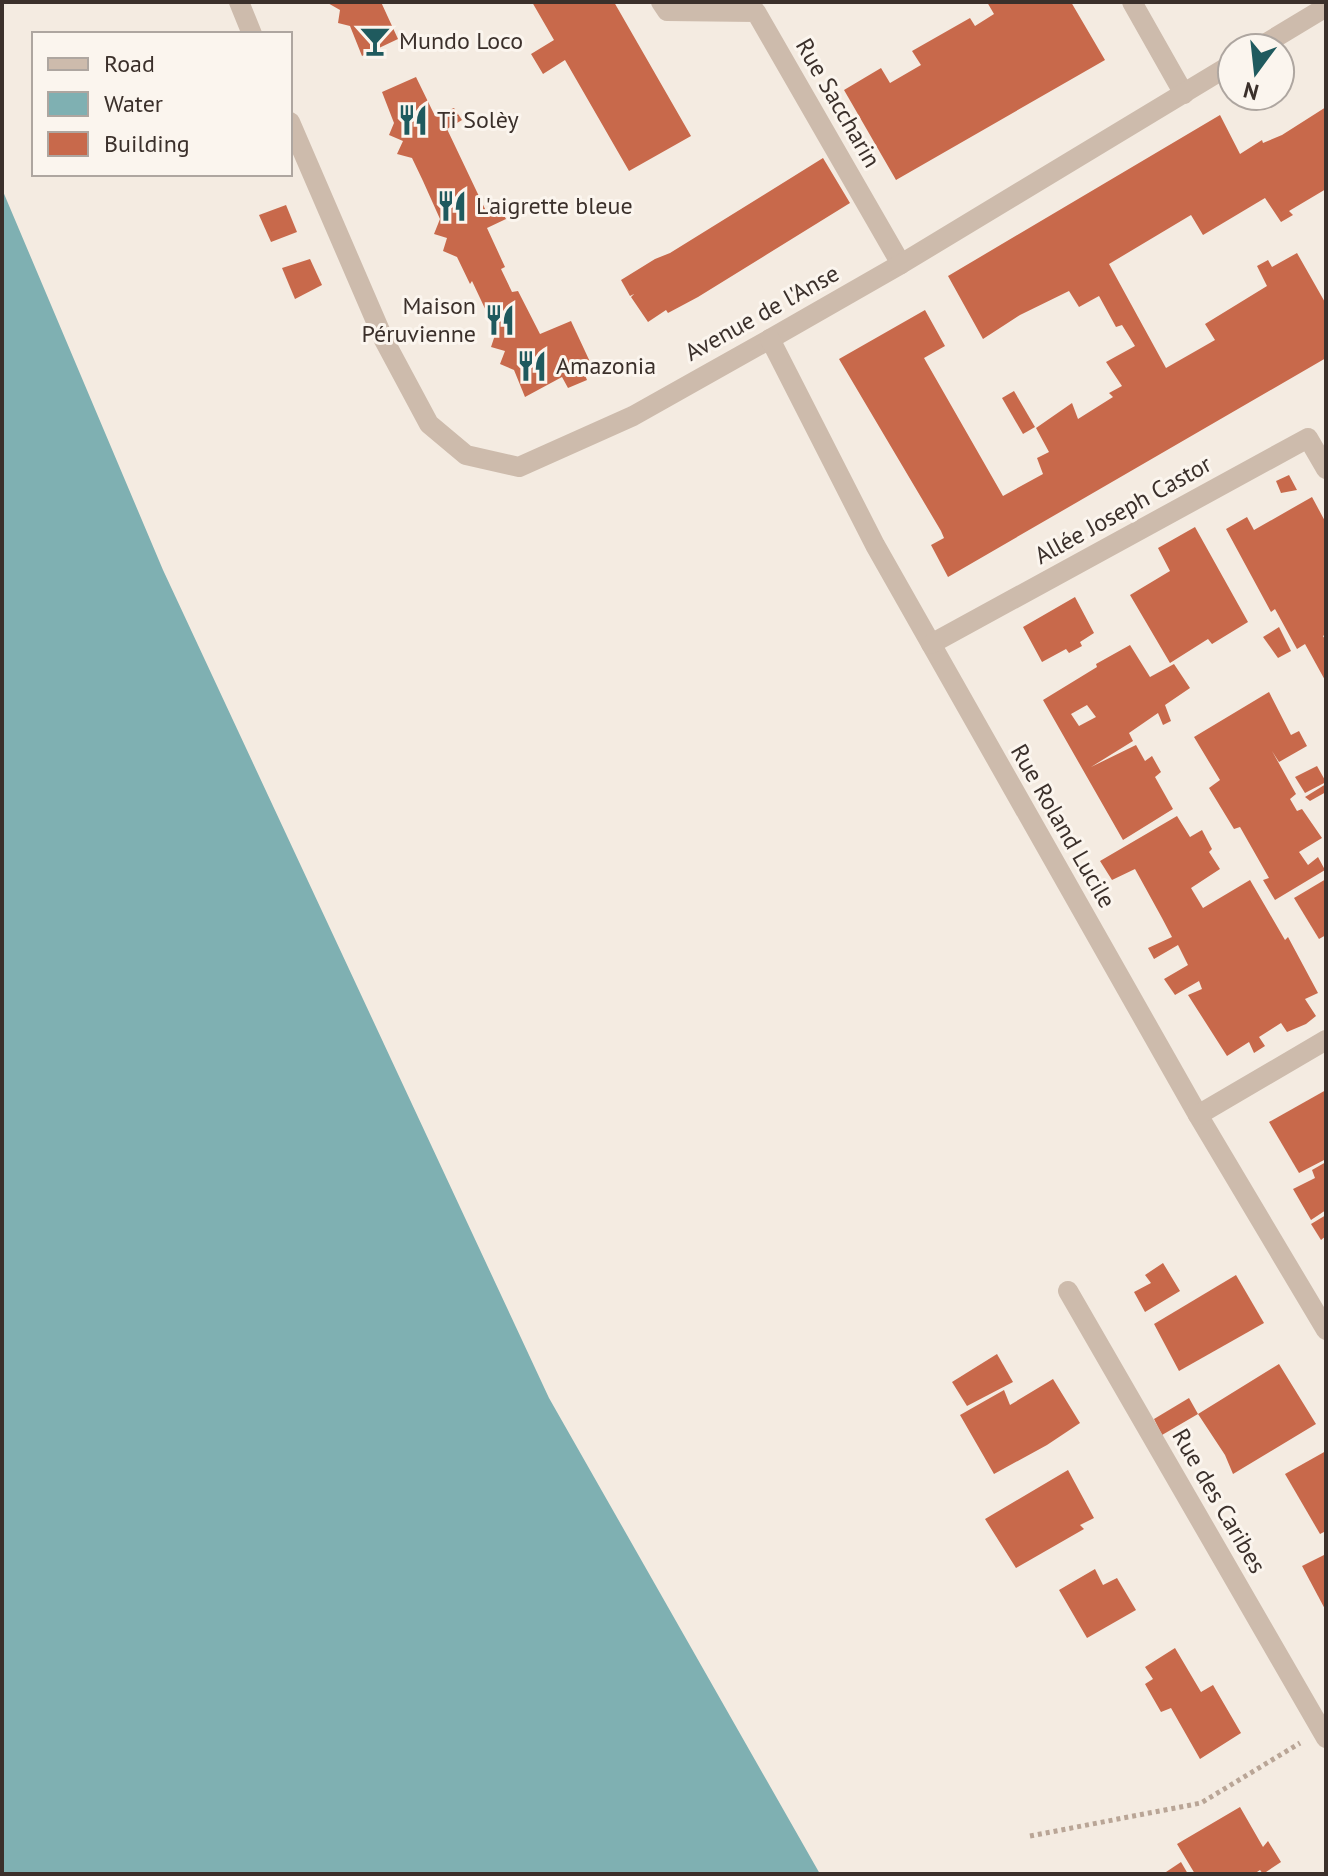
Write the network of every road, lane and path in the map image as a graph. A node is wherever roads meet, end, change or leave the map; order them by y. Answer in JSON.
{"nodes":[{"id":1,"x":239,"y":2,"type":"edge"},
{"id":2,"x":661,"y":2,"type":"edge"},
{"id":3,"x":1132,"y":2,"type":"edge"},
{"id":4,"x":1326,"y":7,"type":"edge"},
{"id":5,"x":251,"y":32,"type":"edge"},
{"id":6,"x":1285,"y":32,"type":"edge"},
{"id":7,"x":1216,"y":74,"type":"edge"},
{"id":8,"x":1184,"y":94,"type":"junction"},
{"id":9,"x":292,"y":127,"type":"edge"},
{"id":10,"x":901,"y":264,"type":"junction"},
{"id":11,"x":770,"y":339,"type":"junction"},
{"id":12,"x":1326,"y":469,"type":"edge"},
{"id":13,"x":931,"y":644,"type":"junction"},
{"id":14,"x":1326,"y":1040,"type":"edge"},
{"id":15,"x":1198,"y":1115,"type":"junction"},
{"id":16,"x":1068,"y":1291,"type":"dead end"},
{"id":17,"x":1326,"y":1330,"type":"edge"},
{"id":18,"x":1324,"y":1732,"type":"edge"},
{"id":19,"x":1030,"y":1836,"type":"dead end"}],
"edges":[{"from":1,"to":5,"type":"street"},
{"from":2,"to":10,"type":"street","name":"Rue Saccharin"},
{"from":3,"to":8,"type":"street"},
{"from":4,"to":6,"type":"street"},
{"from":7,"to":8,"type":"street","name":"Avenue de l'Anse"},
{"from":8,"to":10,"type":"street","name":"Avenue de l'Anse"},
{"from":9,"to":11,"type":"street","name":"Avenue de l'Anse"},
{"from":10,"to":11,"type":"street","name":"Avenue de l'Anse"},
{"from":11,"to":13,"type":"street","name":"Rue Roland Lucile"},
{"from":12,"to":13,"type":"street","name":"Allée Joseph Castor"},
{"from":13,"to":15,"type":"street","name":"Rue Roland Lucile"},
{"from":14,"to":15,"type":"street"},
{"from":15,"to":17,"type":"street","name":"Rue Roland Lucile"},
{"from":16,"to":18,"type":"street","name":"Rue des Caribes"},
{"from":18,"to":19,"type":"path"}]}
